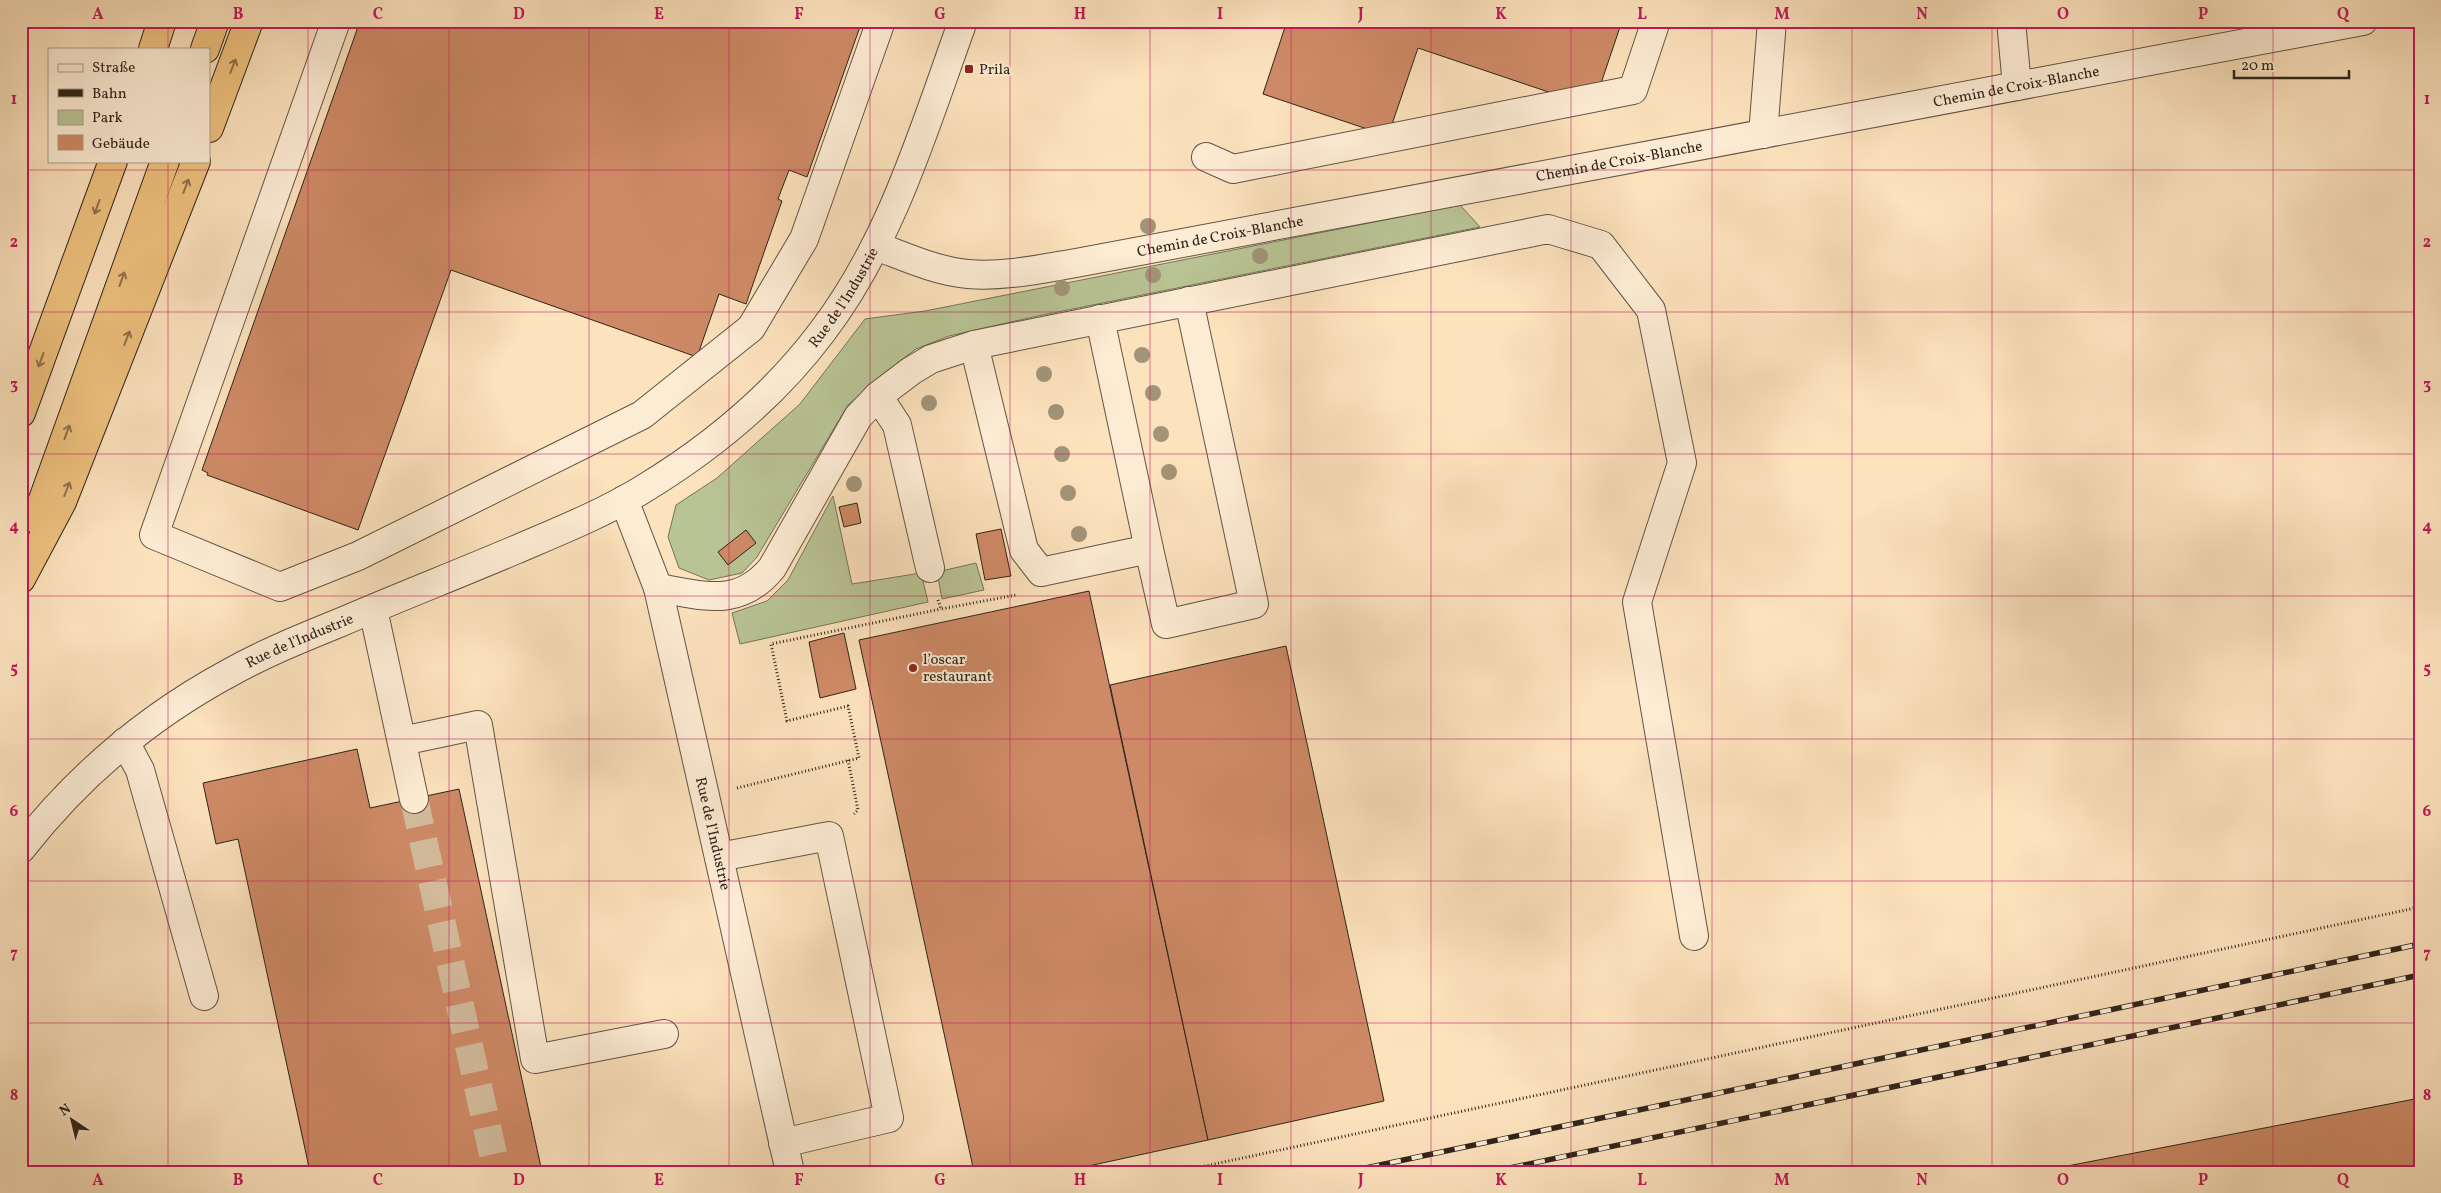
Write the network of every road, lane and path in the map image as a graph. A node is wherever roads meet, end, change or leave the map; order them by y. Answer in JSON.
{"nodes":[{"id":1,"x":162,"y":21,"type":"edge"},
{"id":2,"x":215,"y":21,"type":"edge"},
{"id":3,"x":249,"y":21,"type":"edge"},
{"id":4,"x":336,"y":21,"type":"edge"},
{"id":5,"x":881,"y":21,"type":"edge"},
{"id":6,"x":963,"y":21,"type":"edge"},
{"id":7,"x":1656,"y":21,"type":"edge"},
{"id":8,"x":1772,"y":21,"type":"edge"},
{"id":9,"x":2011,"y":21,"type":"edge"},
{"id":10,"x":2363,"y":21,"type":"edge"},
{"id":11,"x":153,"y":48,"type":"edge"},
{"id":12,"x":205,"y":48,"type":"edge"},
{"id":13,"x":2017,"y":86,"type":"junction"},
{"id":14,"x":210,"y":125,"type":"edge"},
{"id":15,"x":1763,"y":134,"type":"junction"},
{"id":16,"x":1206,"y":157,"type":"dead end"},
{"id":17,"x":113,"y":162,"type":"edge"},
{"id":18,"x":165,"y":162,"type":"edge"},
{"id":19,"x":196,"y":162,"type":"edge"},
{"id":20,"x":876,"y":246,"type":"junction"},
{"id":21,"x":1188,"y":301,"type":"junction"},
{"id":22,"x":1100,"y":319,"type":"junction"},
{"id":23,"x":974,"y":345,"type":"junction"},
{"id":24,"x":878,"y":396,"type":"junction"},
{"id":25,"x":21,"y":413,"type":"edge"},
{"id":26,"x":624,"y":500,"type":"junction"},
{"id":27,"x":1149,"y":549,"type":"junction"},
{"id":28,"x":21,"y":560,"type":"edge"},
{"id":29,"x":930,"y":568,"type":"joint"},
{"id":30,"x":1041,"y":572,"type":"junction"},
{"id":31,"x":21,"y":579,"type":"edge"},
{"id":32,"x":658,"y":588,"type":"junction"},
{"id":33,"x":372,"y":609,"type":"junction"},
{"id":34,"x":940,"y":609,"type":"junction"},
{"id":35,"x":402,"y":741,"type":"junction"},
{"id":36,"x":125,"y":742,"type":"junction"},
{"id":37,"x":848,"y":760,"type":"junction"},
{"id":38,"x":729,"y":790,"type":"dead end"},
{"id":39,"x":414,"y":799,"type":"tunnel mouth"},
{"id":40,"x":829,"y":836,"type":"junction"},
{"id":41,"x":21,"y":849,"type":"edge"},
{"id":42,"x":719,"y":856,"type":"junction"},
{"id":43,"x":2420,"y":907,"type":"edge"},
{"id":44,"x":1694,"y":936,"type":"dead end"},
{"id":45,"x":204,"y":996,"type":"dead end"},
{"id":46,"x":664,"y":1034,"type":"dead end"},
{"id":47,"x":783,"y":1143,"type":"junction"},
{"id":48,"x":790,"y":1172,"type":"edge"},
{"id":49,"x":1178,"y":1172,"type":"edge"}],
"edges":[{"from":1,"to":11,"type":"highway"},
{"from":2,"to":12,"type":"highway"},
{"from":14,"to":3,"type":"highway","one_way":true},
{"from":4,"to":5,"type":"street"},
{"from":6,"to":20,"type":"street","name":"Rue de l'Industrie"},
{"from":7,"to":16,"type":"street"},
{"from":8,"to":15,"type":"street"},
{"from":9,"to":13,"type":"street"},
{"from":10,"to":13,"type":"street","name":"Chemin de Croix-Blanche"},
{"from":13,"to":15,"type":"street","name":"Chemin de Croix-Blanche"},
{"from":15,"to":20,"type":"street","name":"Chemin de Croix-Blanche"},
{"from":17,"to":25,"type":"highway","one_way":true},
{"from":28,"to":18,"type":"highway","one_way":true},
{"from":31,"to":19,"type":"highway","one_way":true},
{"from":20,"to":26,"type":"street","name":"Rue de l'Industrie"},
{"from":21,"to":22,"type":"street"},
{"from":21,"to":27,"type":"street"},
{"from":21,"to":44,"type":"street"},
{"from":22,"to":23,"type":"street"},
{"from":22,"to":27,"type":"street"},
{"from":23,"to":24,"type":"street"},
{"from":23,"to":30,"type":"street"},
{"from":24,"to":29,"type":"street"},
{"from":24,"to":32,"type":"street"},
{"from":26,"to":32,"type":"street","name":"Rue de l'Industrie"},
{"from":26,"to":33,"type":"street","name":"Rue de l'Industrie"},
{"from":27,"to":30,"type":"street"},
{"from":29,"to":34,"type":"path"},
{"from":30,"to":34,"type":"path"},
{"from":32,"to":42,"type":"street","name":"Rue de l'Industrie"},
{"from":33,"to":35,"type":"street"},
{"from":33,"to":36,"type":"street","name":"Rue de l'Industrie"},
{"from":34,"to":37,"type":"path"},
{"from":35,"to":39,"type":"street"},
{"from":35,"to":46,"type":"street"},
{"from":36,"to":41,"type":"street","name":"Rue de l'Industrie"},
{"from":36,"to":45,"type":"street"},
{"from":37,"to":38,"type":"path"},
{"from":37,"to":40,"type":"path"},
{"from":40,"to":42,"type":"street"},
{"from":40,"to":47,"type":"street"},
{"from":42,"to":47,"type":"street","name":"Rue de l'Industrie"},
{"from":43,"to":49,"type":"path"},
{"from":47,"to":48,"type":"street","name":"Rue de l'Industrie"}]}
